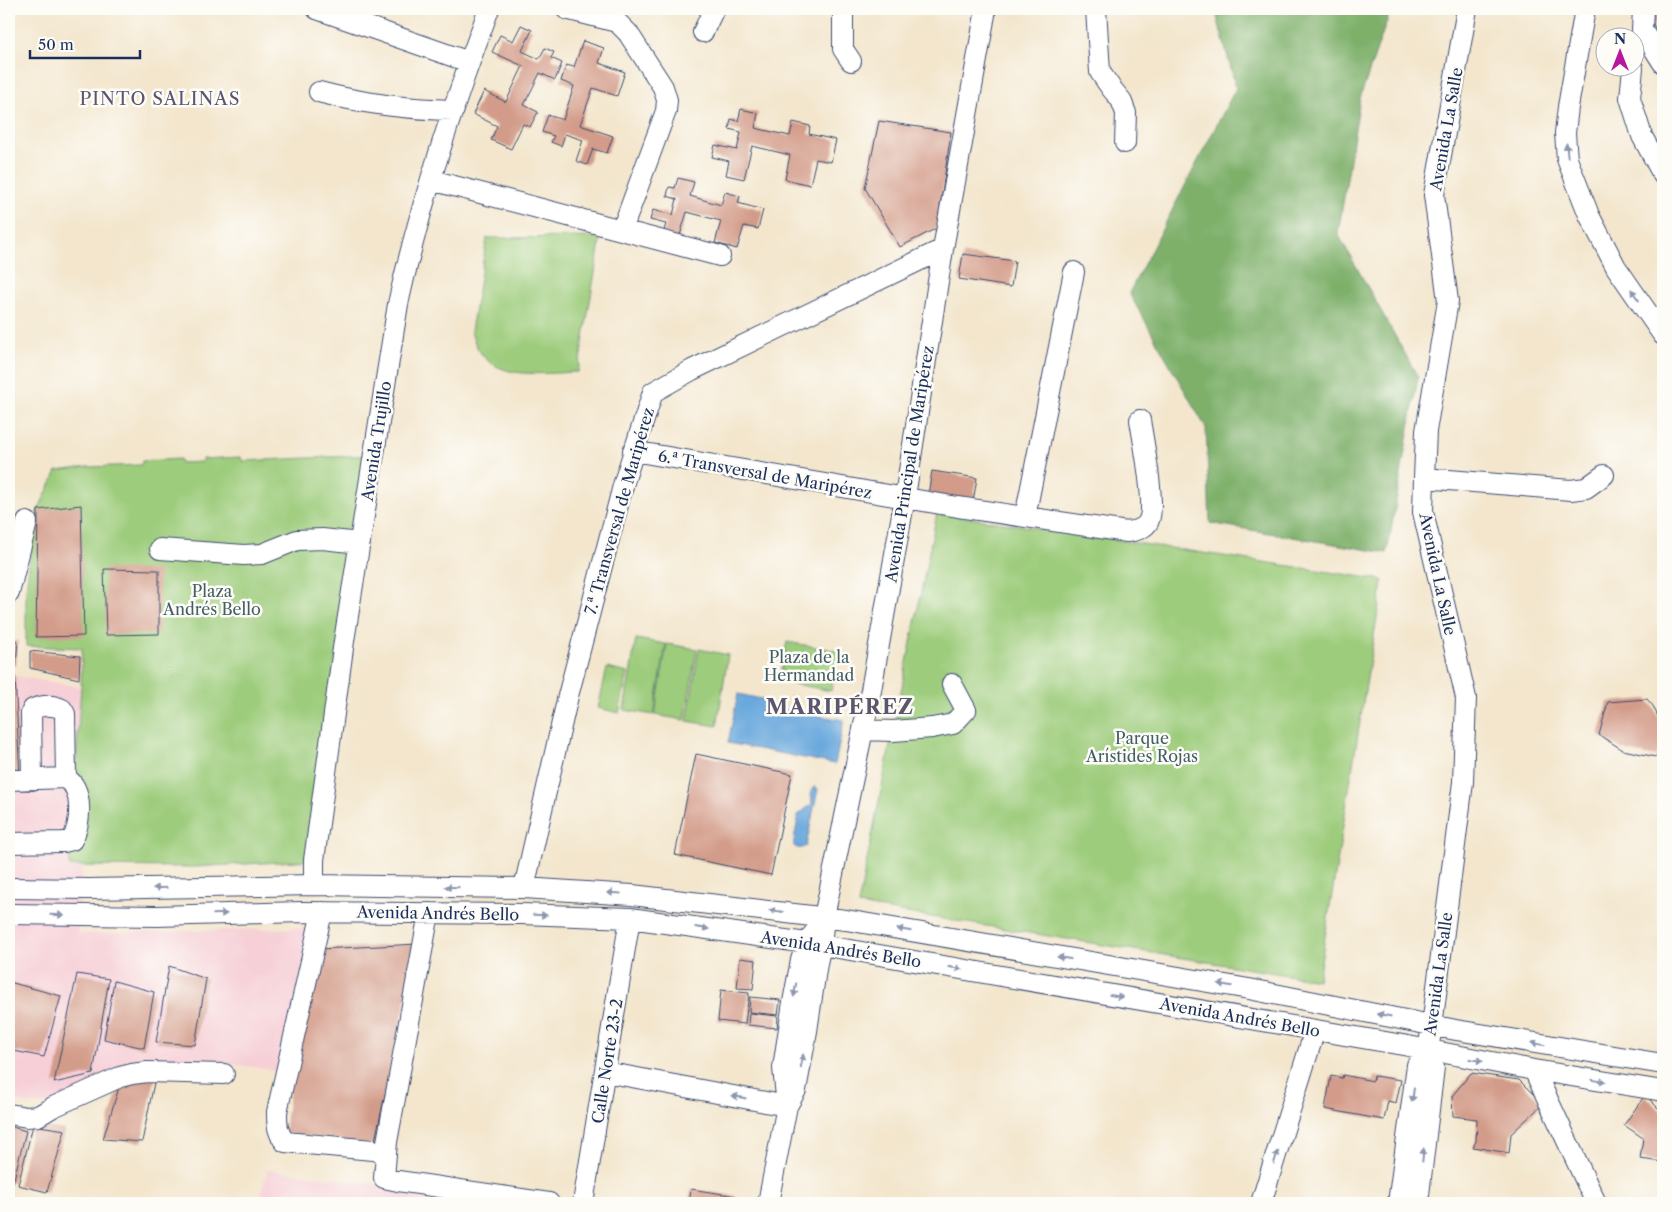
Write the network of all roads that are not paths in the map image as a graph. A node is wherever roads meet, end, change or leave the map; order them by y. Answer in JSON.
{"nodes":[{"id":1,"x":317,"y":9,"type":"edge"},
{"id":2,"x":489,"y":9,"type":"edge"},
{"id":3,"x":566,"y":9,"type":"edge"},
{"id":4,"x":714,"y":9,"type":"edge"},
{"id":5,"x":843,"y":9,"type":"edge"},
{"id":6,"x":986,"y":9,"type":"edge"},
{"id":7,"x":1096,"y":9,"type":"edge"},
{"id":8,"x":1467,"y":9,"type":"edge"},
{"id":9,"x":1585,"y":9,"type":"edge"},
{"id":10,"x":1642,"y":9,"type":"edge"},
{"id":11,"x":1642,"y":28,"type":"edge"},
{"id":12,"x":703,"y":32,"type":"dead end"},
{"id":13,"x":1644,"y":33,"type":"edge"},
{"id":14,"x":851,"y":61,"type":"dead end"},
{"id":15,"x":469,"y":62,"type":"junction"},
{"id":16,"x":1663,"y":63,"type":"edge"},
{"id":17,"x":1632,"y":78,"type":"edge"},
{"id":18,"x":319,"y":92,"type":"dead end"},
{"id":19,"x":454,"y":110,"type":"junction"},
{"id":20,"x":1125,"y":143,"type":"dead end"},
{"id":21,"x":1663,"y":175,"type":"edge"},
{"id":22,"x":431,"y":180,"type":"junction"},
{"id":23,"x":622,"y":230,"type":"junction"},
{"id":24,"x":943,"y":249,"type":"junction"},
{"id":25,"x":720,"y":256,"type":"dead end"},
{"id":26,"x":1074,"y":272,"type":"dead end"},
{"id":27,"x":1663,"y":335,"type":"edge"},
{"id":28,"x":1140,"y":420,"type":"dead end"},
{"id":29,"x":633,"y":452,"type":"junction"},
{"id":30,"x":1604,"y":475,"type":"dead end"},
{"id":31,"x":1424,"y":478,"type":"junction"},
{"id":32,"x":905,"y":497,"type":"junction"},
{"id":33,"x":1025,"y":517,"type":"junction"},
{"id":34,"x":27,"y":522,"type":"dead end"},
{"id":35,"x":360,"y":543,"type":"junction"},
{"id":36,"x":160,"y":549,"type":"dead end"},
{"id":37,"x":9,"y":593,"type":"edge"},
{"id":38,"x":952,"y":684,"type":"dead end"},
{"id":39,"x":864,"y":730,"type":"junction"},
{"id":40,"x":66,"y":778,"type":"junction"},
{"id":41,"x":9,"y":780,"type":"edge"},
{"id":42,"x":32,"y":780,"type":"junction"},
{"id":43,"x":9,"y":843,"type":"edge"},
{"id":44,"x":314,"y":885,"type":"junction"},
{"id":45,"x":9,"y":888,"type":"edge"},
{"id":46,"x":524,"y":888,"type":"junction"},
{"id":47,"x":322,"y":912,"type":"junction"},
{"id":48,"x":429,"y":913,"type":"junction"},
{"id":49,"x":9,"y":914,"type":"edge"},
{"id":50,"x":824,"y":917,"type":"junction"},
{"id":51,"x":630,"y":918,"type":"junction"},
{"id":52,"x":814,"y":944,"type":"junction"},
{"id":53,"x":1432,"y":1026,"type":"junction"},
{"id":54,"x":1315,"y":1030,"type":"junction"},
{"id":55,"x":1428,"y":1050,"type":"junction"},
{"id":56,"x":1663,"y":1064,"type":"edge"},
{"id":57,"x":1534,"y":1070,"type":"junction"},
{"id":58,"x":604,"y":1072,"type":"junction"},
{"id":59,"x":224,"y":1074,"type":"dead end"},
{"id":60,"x":1663,"y":1091,"type":"edge"},
{"id":61,"x":786,"y":1106,"type":"junction"},
{"id":62,"x":9,"y":1114,"type":"edge"},
{"id":63,"x":373,"y":1150,"type":"dead end"},
{"id":64,"x":549,"y":1203,"type":"edge"},
{"id":65,"x":584,"y":1203,"type":"edge"},
{"id":66,"x":768,"y":1203,"type":"edge"},
{"id":67,"x":1261,"y":1203,"type":"edge"},
{"id":68,"x":1398,"y":1203,"type":"edge"},
{"id":69,"x":1418,"y":1203,"type":"edge"},
{"id":70,"x":1596,"y":1203,"type":"edge"}],
"edges":[{"from":1,"to":15,"type":"street"},
{"from":2,"to":15,"type":"street","name":"Avenida Trujillo"},
{"from":3,"to":23,"type":"street"},
{"from":4,"to":12,"type":"street"},
{"from":5,"to":14,"type":"street"},
{"from":6,"to":24,"type":"street","name":"Avenida Principal de Maripérez"},
{"from":7,"to":20,"type":"street"},
{"from":8,"to":31,"type":"street","name":"Avenida La Salle"},
{"from":27,"to":9,"type":"street","one_way":true},
{"from":10,"to":11,"type":"street"},
{"from":13,"to":16,"type":"street"},
{"from":15,"to":19,"type":"street","name":"Avenida Trujillo"},
{"from":17,"to":21,"type":"street"},
{"from":18,"to":19,"type":"street"},
{"from":19,"to":22,"type":"street","name":"Avenida Trujillo"},
{"from":22,"to":23,"type":"street"},
{"from":22,"to":35,"type":"street","name":"Avenida Trujillo"},
{"from":23,"to":25,"type":"street"},
{"from":24,"to":29,"type":"street","name":"7.ª Transversal de Maripérez"},
{"from":24,"to":32,"type":"street","name":"Avenida Principal de Maripérez"},
{"from":26,"to":33,"type":"street"},
{"from":28,"to":33,"type":"street","name":"6.ª Transversal de Maripérez"},
{"from":29,"to":32,"type":"street","name":"6.ª Transversal de Maripérez"},
{"from":29,"to":46,"type":"street","name":"7.ª Transversal de Maripérez"},
{"from":30,"to":31,"type":"street"},
{"from":31,"to":53,"type":"street","name":"Avenida La Salle"},
{"from":32,"to":33,"type":"street","name":"6.ª Transversal de Maripérez"},
{"from":32,"to":39,"type":"street","name":"Avenida Principal de Maripérez"},
{"from":34,"to":37,"type":"street"},
{"from":35,"to":36,"type":"street"},
{"from":35,"to":44,"type":"street","name":"Avenida Trujillo"},
{"from":38,"to":39,"type":"street"},
{"from":39,"to":50,"type":"street","name":"Avenida Principal de Maripérez"},
{"from":40,"to":42,"type":"street"},
{"from":40,"to":42,"type":"street"},
{"from":40,"to":43,"type":"street"},
{"from":41,"to":42,"type":"street"},
{"from":44,"to":45,"type":"street","name":"Avenida Andrés Bello","one_way":true},
{"from":46,"to":44,"type":"street","name":"Avenida Andrés Bello","one_way":true},
{"from":50,"to":46,"type":"street","name":"Avenida Andrés Bello","one_way":true},
{"from":47,"to":48,"type":"street","name":"Avenida Andrés Bello"},
{"from":49,"to":47,"type":"street","name":"Avenida Andrés Bello","one_way":true},
{"from":47,"to":63,"type":"street"},
{"from":48,"to":51,"type":"street","name":"Avenida Andrés Bello","one_way":true},
{"from":48,"to":64,"type":"street"},
{"from":50,"to":52,"type":"street","name":"Avenida Principal de Maripérez"},
{"from":53,"to":50,"type":"street","name":"Avenida Andrés Bello","one_way":true},
{"from":51,"to":52,"type":"street","name":"Avenida Andrés Bello","one_way":true},
{"from":51,"to":58,"type":"street","name":"Calle Norte 23-2"},
{"from":52,"to":54,"type":"street","name":"Avenida Andrés Bello","one_way":true},
{"from":52,"to":61,"type":"street","name":"Avenida Principal de Maripérez"},
{"from":53,"to":55,"type":"street","name":"Avenida La Salle"},
{"from":56,"to":53,"type":"street","name":"Avenida Andrés Bello","one_way":true},
{"from":54,"to":55,"type":"street","name":"Avenida Andrés Bello"},
{"from":67,"to":54,"type":"street","one_way":true},
{"from":55,"to":57,"type":"street","name":"Avenida Andrés Bello","one_way":true},
{"from":55,"to":68,"type":"street","name":"Avenida La Salle","one_way":true},
{"from":69,"to":55,"type":"street","name":"Avenida La Salle","one_way":true},
{"from":57,"to":60,"type":"street","name":"Avenida Andrés Bello","one_way":true},
{"from":57,"to":70,"type":"street"},
{"from":61,"to":58,"type":"street","one_way":true},
{"from":58,"to":65,"type":"street","name":"Calle Norte 23-2"},
{"from":59,"to":62,"type":"street"},
{"from":61,"to":66,"type":"street","name":"Avenida Principal de Maripérez"}]}
